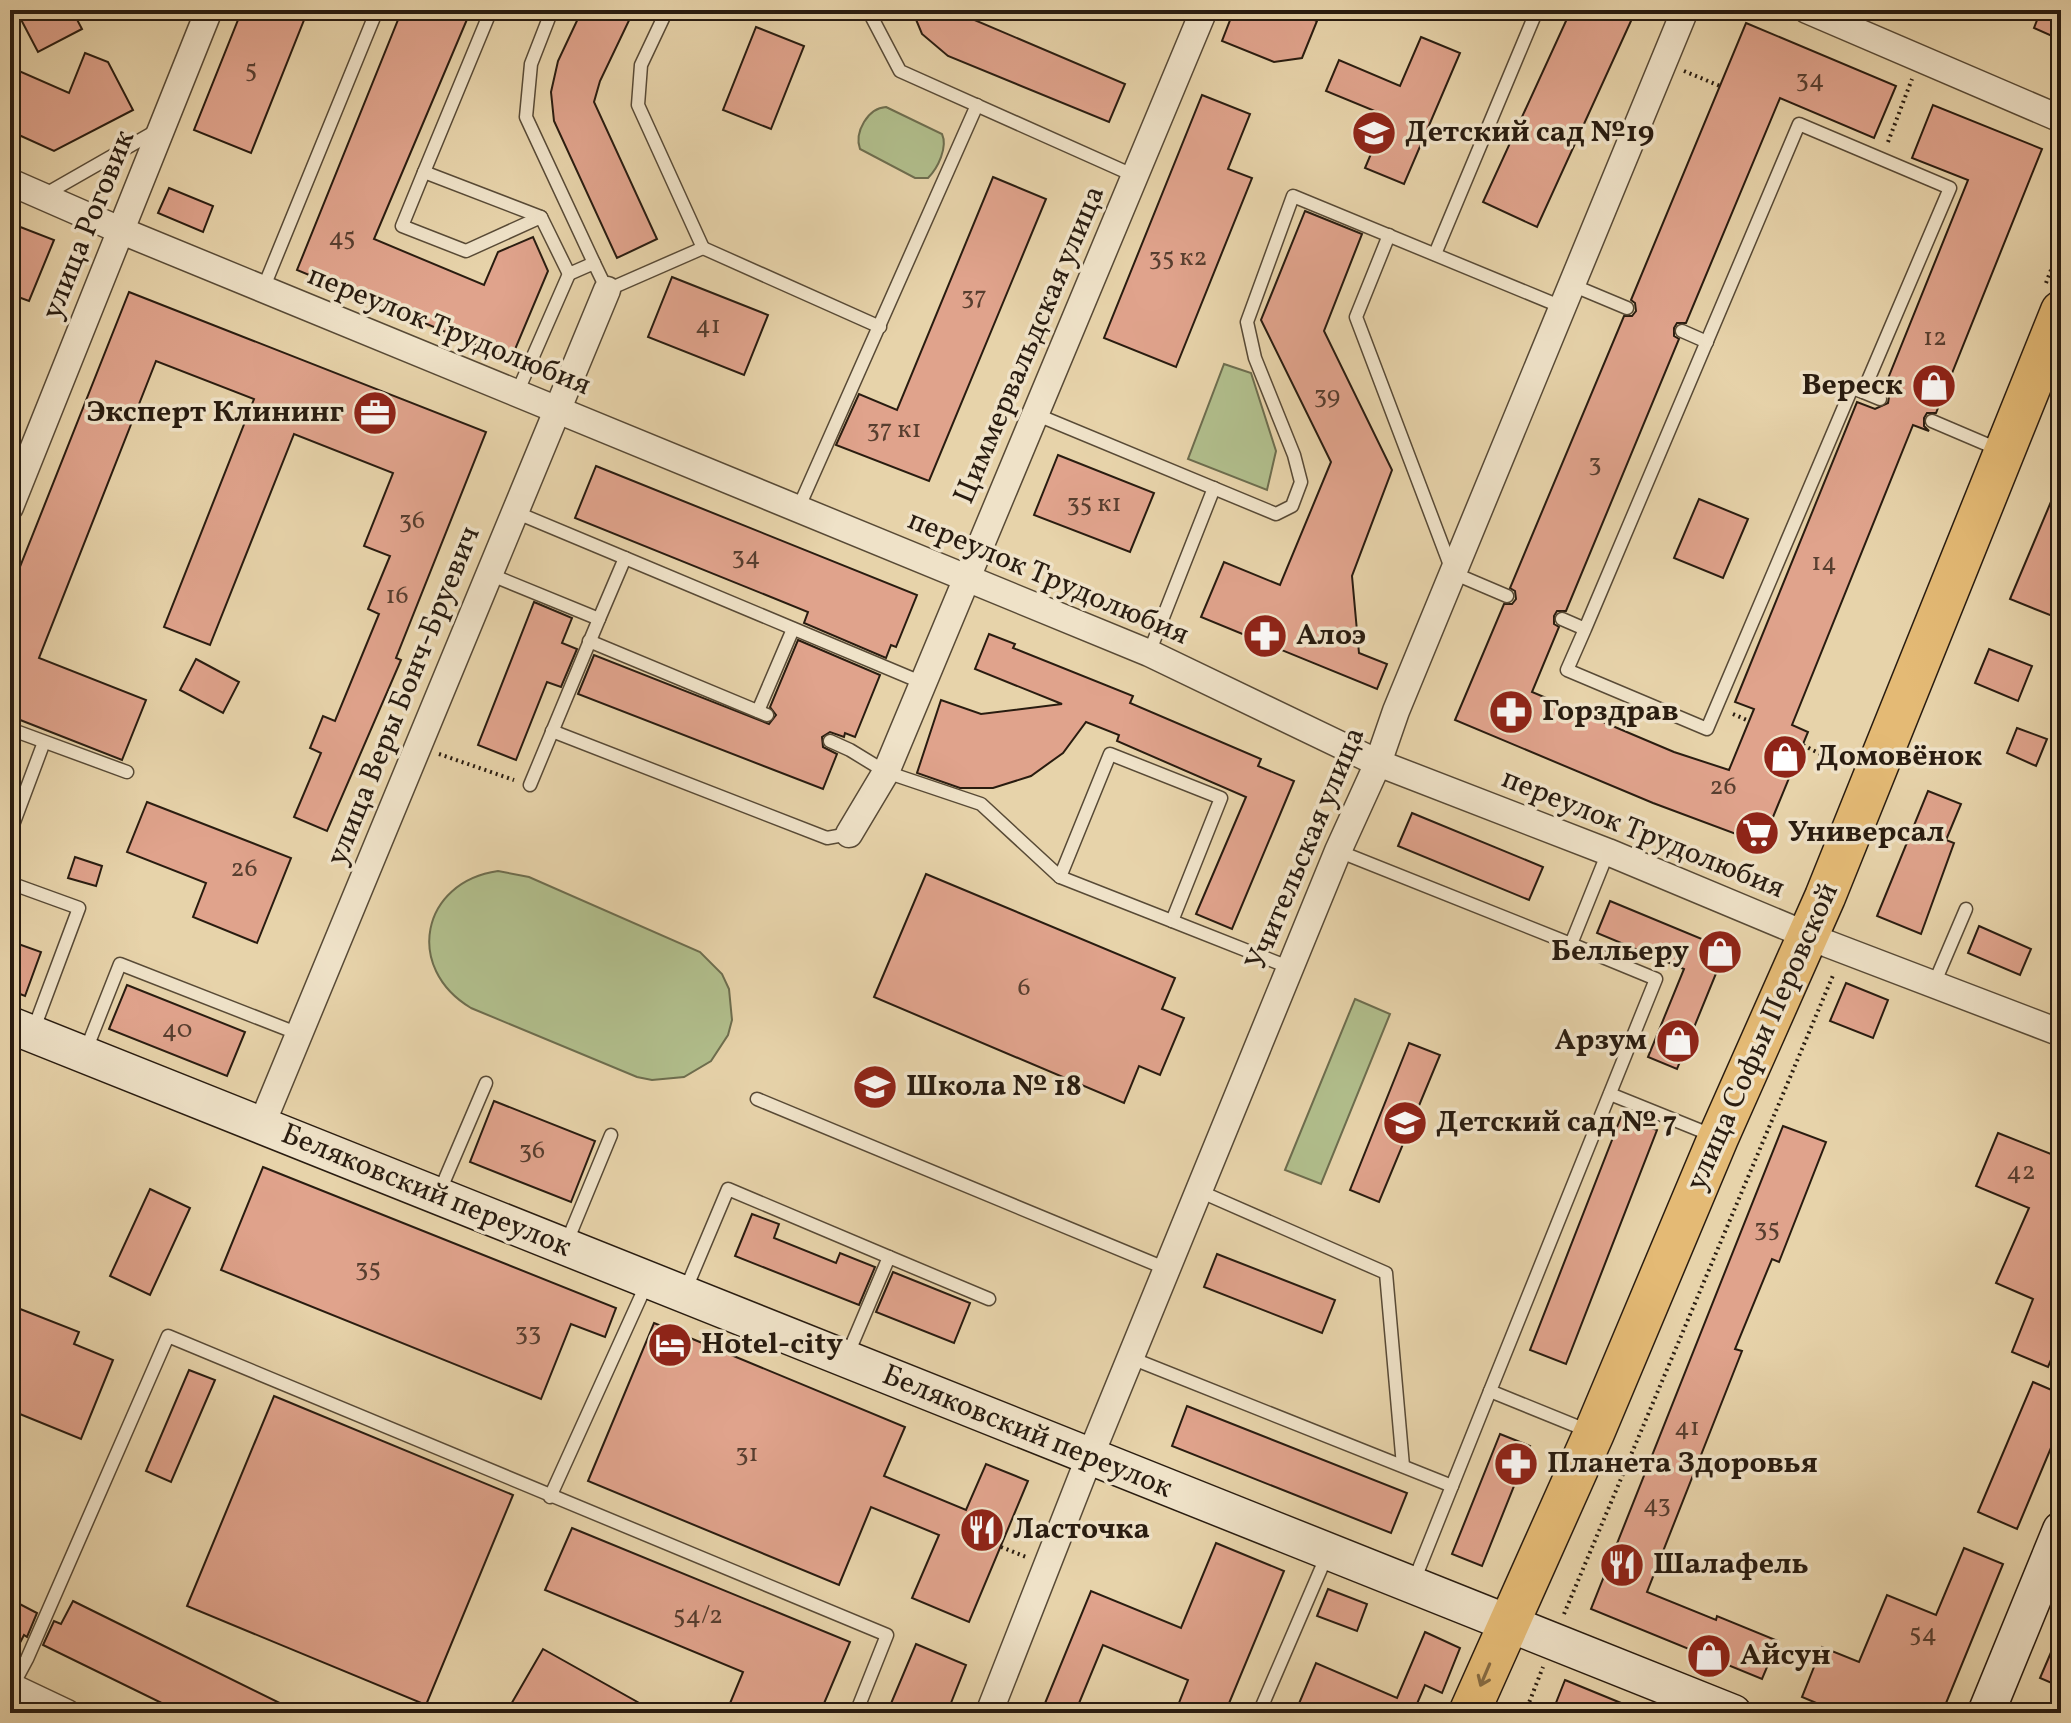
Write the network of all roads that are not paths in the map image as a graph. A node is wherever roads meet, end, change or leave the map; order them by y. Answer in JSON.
{"nodes":[{"id":1,"x":209,"y":10,"type":"edge"},
{"id":2,"x":377,"y":10,"type":"edge"},
{"id":3,"x":491,"y":10,"type":"edge"},
{"id":4,"x":552,"y":10,"type":"edge"},
{"id":5,"x":667,"y":10,"type":"edge"},
{"id":6,"x":868,"y":10,"type":"edge"},
{"id":7,"x":1204,"y":10,"type":"edge"},
{"id":8,"x":1537,"y":10,"type":"edge"},
{"id":9,"x":1685,"y":10,"type":"edge"},
{"id":10,"x":1807,"y":10,"type":"edge"},
{"id":11,"x":977,"y":105,"type":"junction"},
{"id":12,"x":2061,"y":119,"type":"edge"},
{"id":13,"x":163,"y":127,"type":"junction"},
{"id":14,"x":424,"y":172,"type":"junction"},
{"id":15,"x":1135,"y":176,"type":"junction"},
{"id":16,"x":10,"y":182,"type":"edge"},
{"id":17,"x":41,"y":196,"type":"junction"},
{"id":18,"x":541,"y":217,"type":"junction"},
{"id":19,"x":122,"y":231,"type":"junction"},
{"id":20,"x":1389,"y":235,"type":"junction"},
{"id":21,"x":703,"y":248,"type":"junction"},
{"id":22,"x":1435,"y":254,"type":"junction"},
{"id":23,"x":594,"y":263,"type":"junction"},
{"id":24,"x":569,"y":274,"type":"junction"},
{"id":25,"x":263,"y":289,"type":"junction"},
{"id":26,"x":607,"y":290,"type":"junction"},
{"id":27,"x":1567,"y":296,"type":"junction"},
{"id":28,"x":1627,"y":308,"type":"dead end"},
{"id":29,"x":2061,"y":311,"type":"edge"},
{"id":30,"x":880,"y":327,"type":"junction"},
{"id":31,"x":1682,"y":331,"type":"dead end"},
{"id":32,"x":1707,"y":342,"type":"junction"},
{"id":33,"x":2061,"y":373,"type":"edge"},
{"id":34,"x":1863,"y":392,"type":"junction"},
{"id":35,"x":517,"y":393,"type":"junction"},
{"id":36,"x":1880,"y":399,"type":"dead end"},
{"id":37,"x":557,"y":410,"type":"junction"},
{"id":38,"x":1035,"y":414,"type":"junction"},
{"id":39,"x":1932,"y":421,"type":"dead end"},
{"id":40,"x":2005,"y":452,"type":"junction"},
{"id":41,"x":1214,"y":488,"type":"junction"},
{"id":42,"x":10,"y":507,"type":"edge"},
{"id":43,"x":798,"y":509,"type":"junction"},
{"id":44,"x":515,"y":512,"type":"junction"},
{"id":45,"x":625,"y":558,"type":"junction"},
{"id":46,"x":1453,"y":573,"type":"junction"},
{"id":47,"x":489,"y":574,"type":"junction"},
{"id":48,"x":967,"y":578,"type":"junction"},
{"id":49,"x":1507,"y":596,"type":"dead end"},
{"id":50,"x":599,"y":619,"type":"junction"},
{"id":51,"x":1562,"y":619,"type":"dead end"},
{"id":52,"x":793,"y":629,"type":"junction"},
{"id":53,"x":1585,"y":629,"type":"junction"},
{"id":54,"x":589,"y":641,"type":"junction"},
{"id":55,"x":1149,"y":653,"type":"junction"},
{"id":56,"x":923,"y":683,"type":"junction"},
{"id":57,"x":10,"y":729,"type":"edge"},
{"id":58,"x":552,"y":731,"type":"junction"},
{"id":59,"x":830,"y":741,"type":"dead end"},
{"id":60,"x":44,"y":742,"type":"junction"},
{"id":61,"x":1378,"y":763,"type":"junction"},
{"id":62,"x":127,"y":772,"type":"dead end"},
{"id":63,"x":886,"y":772,"type":"junction"},
{"id":64,"x":530,"y":785,"type":"road end"},
{"id":65,"x":10,"y":833,"type":"edge"},
{"id":66,"x":849,"y":834,"type":"joint"},
{"id":67,"x":1338,"y":851,"type":"junction"},
{"id":68,"x":1608,"y":852,"type":"junction"},
{"id":69,"x":1060,"y":877,"type":"junction"},
{"id":70,"x":10,"y":883,"type":"edge"},
{"id":71,"x":1966,"y":909,"type":"dead end"},
{"id":72,"x":1172,"y":921,"type":"junction"},
{"id":73,"x":1571,"y":944,"type":"junction"},
{"id":74,"x":1823,"y":950,"type":"junction"},
{"id":75,"x":1291,"y":968,"type":"junction"},
{"id":76,"x":1934,"y":984,"type":"junction"},
{"id":77,"x":21,"y":1029,"type":"edge"},
{"id":78,"x":2061,"y":1033,"type":"edge"},
{"id":79,"x":299,"y":1034,"type":"junction"},
{"id":80,"x":84,"y":1055,"type":"junction"},
{"id":81,"x":486,"y":1083,"type":"dead end"},
{"id":82,"x":1610,"y":1094,"type":"junction"},
{"id":83,"x":757,"y":1099,"type":"dead end"},
{"id":84,"x":261,"y":1126,"type":"junction"},
{"id":85,"x":611,"y":1135,"type":"dead end"},
{"id":86,"x":1718,"y":1138,"type":"junction"},
{"id":87,"x":1199,"y":1191,"type":"junction"},
{"id":88,"x":438,"y":1196,"type":"junction"},
{"id":89,"x":565,"y":1247,"type":"junction"},
{"id":90,"x":889,"y":1257,"type":"junction"},
{"id":91,"x":1167,"y":1269,"type":"junction"},
{"id":92,"x":649,"y":1281,"type":"junction"},
{"id":93,"x":684,"y":1294,"type":"junction"},
{"id":94,"x":989,"y":1299,"type":"dead end"},
{"id":95,"x":1131,"y":1358,"type":"junction"},
{"id":96,"x":846,"y":1359,"type":"junction"},
{"id":97,"x":1490,"y":1391,"type":"junction"},
{"id":98,"x":1594,"y":1433,"type":"junction"},
{"id":99,"x":1090,"y":1457,"type":"junction"},
{"id":100,"x":1403,"y":1466,"type":"junction"},
{"id":101,"x":1452,"y":1486,"type":"junction"},
{"id":102,"x":550,"y":1497,"type":"junction"},
{"id":103,"x":2061,"y":1530,"type":"edge"},
{"id":104,"x":1328,"y":1552,"type":"junction"},
{"id":105,"x":1412,"y":1586,"type":"junction"},
{"id":106,"x":1531,"y":1633,"type":"junction"},
{"id":107,"x":11,"y":1688,"type":"edge"},
{"id":108,"x":1709,"y":1709,"type":"edge"},
{"id":109,"x":67,"y":1713,"type":"edge"},
{"id":110,"x":856,"y":1713,"type":"edge"},
{"id":111,"x":989,"y":1713,"type":"edge"},
{"id":112,"x":1259,"y":1713,"type":"edge"},
{"id":113,"x":1469,"y":1713,"type":"edge"},
{"id":114,"x":1498,"y":1713,"type":"edge"},
{"id":115,"x":1986,"y":1713,"type":"edge"}],
"edges":[{"from":1,"to":13,"type":"street","name":"улица Роговик"},
{"from":2,"to":25,"type":"lane"},
{"from":3,"to":14,"type":"lane"},
{"from":4,"to":23,"type":"lane"},
{"from":5,"to":21,"type":"lane"},
{"from":6,"to":11,"type":"lane"},
{"from":7,"to":15,"type":"street","name":"Циммервальдская улица"},
{"from":8,"to":22,"type":"lane"},
{"from":9,"to":27,"type":"street","name":"Учительская улица"},
{"from":10,"to":12,"type":"street"},
{"from":11,"to":15,"type":"lane"},
{"from":11,"to":30,"type":"lane"},
{"from":13,"to":17,"type":"lane"},
{"from":13,"to":19,"type":"street","name":"улица Роговик"},
{"from":14,"to":18,"type":"lane"},
{"from":14,"to":18,"type":"lane"},
{"from":15,"to":38,"type":"street","name":"Циммервальдская улица"},
{"from":16,"to":17,"type":"street","name":"переулок Трудолюбия"},
{"from":17,"to":19,"type":"street","name":"переулок Трудолюбия"},
{"from":18,"to":24,"type":"lane"},
{"from":19,"to":25,"type":"street","name":"переулок Трудолюбия"},
{"from":19,"to":42,"type":"street","name":"улица Роговик"},
{"from":20,"to":22,"type":"lane"},
{"from":20,"to":41,"type":"lane"},
{"from":20,"to":46,"type":"lane"},
{"from":21,"to":26,"type":"lane"},
{"from":21,"to":30,"type":"lane"},
{"from":22,"to":27,"type":"lane"},
{"from":23,"to":24,"type":"lane"},
{"from":23,"to":26,"type":"lane"},
{"from":24,"to":35,"type":"lane"},
{"from":25,"to":35,"type":"street","name":"переулок Трудолюбия"},
{"from":26,"to":37,"type":"street","name":"улица Веры Бонч-Бруевич"},
{"from":27,"to":28,"type":"lane"},
{"from":27,"to":46,"type":"street","name":"Учительская улица"},
{"from":29,"to":40,"type":"main road","name":"улица Софьи Перовской"},
{"from":30,"to":43,"type":"lane"},
{"from":31,"to":32,"type":"lane"},
{"from":32,"to":34,"type":"lane"},
{"from":32,"to":53,"type":"lane"},
{"from":33,"to":74,"type":"main road","name":"улица Софьи Перовской"},
{"from":34,"to":36,"type":"lane"},
{"from":34,"to":53,"type":"lane"},
{"from":35,"to":37,"type":"street","name":"переулок Трудолюбия"},
{"from":37,"to":43,"type":"street","name":"переулок Трудолюбия"},
{"from":37,"to":44,"type":"street","name":"улица Веры Бонч-Бруевич"},
{"from":38,"to":41,"type":"lane"},
{"from":38,"to":48,"type":"street","name":"Циммервальдская улица"},
{"from":39,"to":40,"type":"lane"},
{"from":40,"to":74,"type":"main road","name":"улица Софьи Перовской"},
{"from":41,"to":55,"type":"lane"},
{"from":43,"to":48,"type":"street","name":"переулок Трудолюбия"},
{"from":44,"to":45,"type":"lane"},
{"from":44,"to":47,"type":"street","name":"улица Веры Бонч-Бруевич"},
{"from":45,"to":50,"type":"lane"},
{"from":45,"to":52,"type":"lane"},
{"from":46,"to":49,"type":"lane"},
{"from":46,"to":61,"type":"street","name":"Учительская улица"},
{"from":47,"to":50,"type":"lane"},
{"from":47,"to":79,"type":"street","name":"улица Веры Бонч-Бруевич"},
{"from":48,"to":55,"type":"street","name":"переулок Трудолюбия"},
{"from":48,"to":56,"type":"street","name":"Циммервальдская улица"},
{"from":50,"to":54,"type":"lane"},
{"from":51,"to":53,"type":"lane"},
{"from":52,"to":54,"type":"lane"},
{"from":52,"to":56,"type":"lane"},
{"from":54,"to":58,"type":"lane"},
{"from":55,"to":61,"type":"street","name":"переулок Трудолюбия"},
{"from":56,"to":63,"type":"street","name":"Циммервальдская улица"},
{"from":57,"to":60,"type":"lane"},
{"from":58,"to":64,"type":"lane"},
{"from":58,"to":66,"type":"lane"},
{"from":59,"to":63,"type":"lane"},
{"from":60,"to":62,"type":"lane"},
{"from":60,"to":65,"type":"lane"},
{"from":61,"to":67,"type":"street","name":"Учительская улица"},
{"from":61,"to":68,"type":"street","name":"переулок Трудолюбия"},
{"from":63,"to":66,"type":"street","name":"Циммервальдская улица"},
{"from":63,"to":69,"type":"lane"},
{"from":67,"to":73,"type":"lane"},
{"from":67,"to":75,"type":"street","name":"Учительская улица"},
{"from":68,"to":73,"type":"lane"},
{"from":68,"to":74,"type":"street","name":"переулок Трудолюбия"},
{"from":69,"to":72,"type":"lane"},
{"from":69,"to":72,"type":"lane"},
{"from":70,"to":77,"type":"lane"},
{"from":71,"to":76,"type":"lane"},
{"from":72,"to":75,"type":"lane"},
{"from":73,"to":82,"type":"lane"},
{"from":74,"to":76,"type":"street","name":"переулок Трудолюбия"},
{"from":74,"to":86,"type":"main road","name":"улица Софьи Перовской"},
{"from":74,"to":106,"type":"main road","name":"улица Софьи Перовской"},
{"from":75,"to":87,"type":"street","name":"Учительская улица"},
{"from":76,"to":78,"type":"street","name":"переулок Трудолюбия"},
{"from":77,"to":80,"type":"street","name":"Беляковский переулок"},
{"from":79,"to":80,"type":"lane"},
{"from":79,"to":84,"type":"street","name":"улица Веры Бонч-Бруевич"},
{"from":80,"to":84,"type":"street","name":"Беляковский переулок"},
{"from":81,"to":88,"type":"lane"},
{"from":82,"to":86,"type":"lane"},
{"from":82,"to":97,"type":"lane"},
{"from":83,"to":91,"type":"lane"},
{"from":84,"to":88,"type":"street","name":"Беляковский переулок"},
{"from":85,"to":89,"type":"lane"},
{"from":86,"to":98,"type":"main road","name":"улица Софьи Перовской"},
{"from":87,"to":91,"type":"street","name":"Учительская улица"},
{"from":87,"to":100,"type":"lane"},
{"from":88,"to":89,"type":"street","name":"Беляковский переулок"},
{"from":89,"to":92,"type":"street","name":"Беляковский переулок"},
{"from":90,"to":93,"type":"lane"},
{"from":90,"to":94,"type":"lane"},
{"from":90,"to":96,"type":"lane"},
{"from":91,"to":95,"type":"street","name":"Учительская улица"},
{"from":92,"to":93,"type":"street","name":"Беляковский переулок"},
{"from":92,"to":102,"type":"lane"},
{"from":93,"to":96,"type":"street","name":"Беляковский переулок"},
{"from":95,"to":99,"type":"street","name":"Учительская улица"},
{"from":95,"to":100,"type":"lane"},
{"from":96,"to":99,"type":"street","name":"Беляковский переулок"},
{"from":97,"to":98,"type":"lane"},
{"from":97,"to":101,"type":"lane"},
{"from":98,"to":106,"type":"main road","name":"улица Софьи Перовской"},
{"from":99,"to":104,"type":"street","name":"Беляковский переулок"},
{"from":99,"to":111,"type":"street","name":"Учительская улица"},
{"from":100,"to":101,"type":"lane"},
{"from":101,"to":105,"type":"lane"},
{"from":102,"to":107,"type":"lane"},
{"from":102,"to":110,"type":"lane"},
{"from":103,"to":115,"type":"street"},
{"from":104,"to":105,"type":"street","name":"Беляковский переулок"},
{"from":104,"to":112,"type":"lane"},
{"from":105,"to":106,"type":"street","name":"Беляковский переулок"},
{"from":106,"to":108,"type":"street","name":"Беляковский переулок"},
{"from":106,"to":113,"type":"main road","name":"улица Софьи Перовской","one_way":true},
{"from":106,"to":114,"type":"main road","name":"улица Софьи Перовской"},
{"from":107,"to":109,"type":"street"}]}
